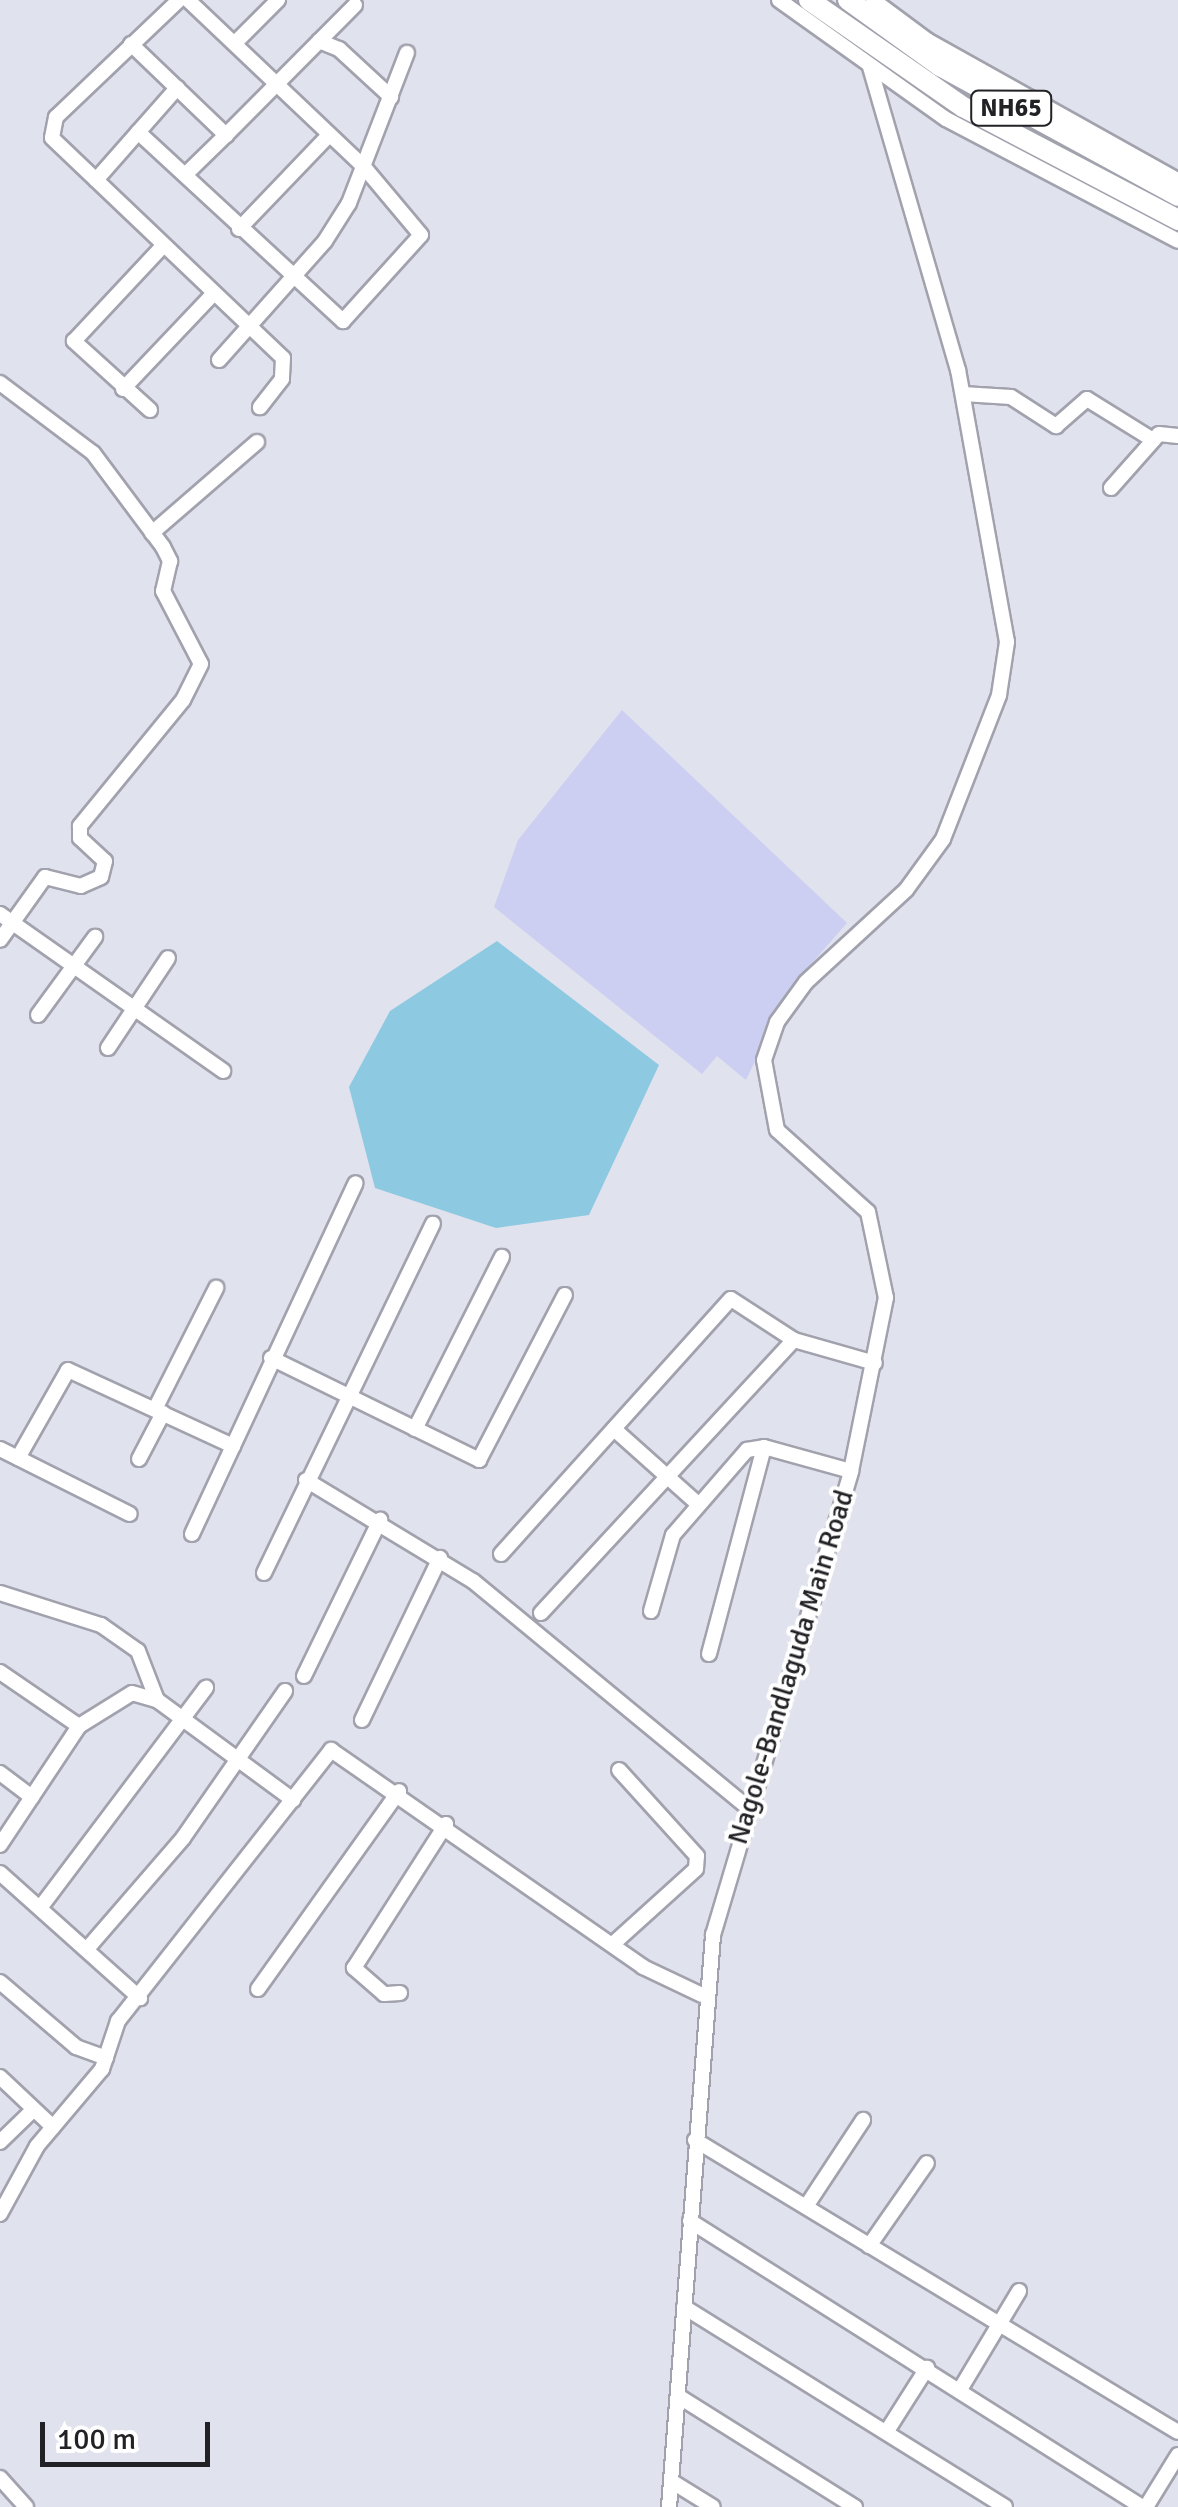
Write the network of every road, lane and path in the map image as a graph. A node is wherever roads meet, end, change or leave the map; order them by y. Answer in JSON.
{"nodes":[{"id":1,"x":179,"y":0,"type":"edge"},
{"id":2,"x":188,"y":0,"type":"edge"},
{"id":3,"x":278,"y":0,"type":"edge"},
{"id":4,"x":779,"y":0,"type":"edge"},
{"id":5,"x":809,"y":0,"type":"edge"},
{"id":6,"x":848,"y":0,"type":"edge"},
{"id":7,"x":873,"y":0,"type":"edge"},
{"id":8,"x":355,"y":5,"type":"dead end"},
{"id":9,"x":318,"y":41,"type":"junction"},
{"id":10,"x":235,"y":42,"type":"junction"},
{"id":11,"x":132,"y":44,"type":"junction"},
{"id":12,"x":408,"y":53,"type":"dead end"},
{"id":13,"x":870,"y":68,"type":"junction"},
{"id":14,"x":275,"y":84,"type":"junction"},
{"id":15,"x":177,"y":88,"type":"junction"},
{"id":16,"x":390,"y":97,"type":"junction"},
{"id":17,"x":138,"y":132,"type":"junction"},
{"id":18,"x":226,"y":135,"type":"junction"},
{"id":19,"x":330,"y":135,"type":"junction"},
{"id":20,"x":364,"y":167,"type":"junction"},
{"id":21,"x":185,"y":175,"type":"junction"},
{"id":22,"x":96,"y":180,"type":"junction"},
{"id":23,"x":1178,"y":180,"type":"edge"},
{"id":24,"x":1178,"y":196,"type":"edge"},
{"id":25,"x":1178,"y":220,"type":"edge"},
{"id":26,"x":239,"y":229,"type":"junction"},
{"id":27,"x":1178,"y":241,"type":"edge"},
{"id":28,"x":162,"y":247,"type":"junction"},
{"id":29,"x":290,"y":280,"type":"junction"},
{"id":30,"x":213,"y":294,"type":"junction"},
{"id":31,"x":249,"y":327,"type":"junction"},
{"id":32,"x":218,"y":360,"type":"dead end"},
{"id":33,"x":0,"y":384,"type":"edge"},
{"id":34,"x":123,"y":388,"type":"junction"},
{"id":35,"x":963,"y":394,"type":"junction"},
{"id":36,"x":260,"y":407,"type":"dead end"},
{"id":37,"x":150,"y":410,"type":"dead end"},
{"id":38,"x":1178,"y":436,"type":"edge"},
{"id":39,"x":1154,"y":440,"type":"junction"},
{"id":40,"x":257,"y":442,"type":"dead end"},
{"id":41,"x":1110,"y":488,"type":"dead end"},
{"id":42,"x":152,"y":533,"type":"junction"},
{"id":43,"x":6,"y":918,"type":"edge"},
{"id":44,"x":95,"y":936,"type":"dead end"},
{"id":45,"x":0,"y":940,"type":"edge"},
{"id":46,"x":168,"y":958,"type":"dead end"},
{"id":47,"x":72,"y":966,"type":"junction"},
{"id":48,"x":132,"y":1008,"type":"junction"},
{"id":49,"x":38,"y":1015,"type":"dead end"},
{"id":50,"x":108,"y":1048,"type":"dead end"},
{"id":51,"x":223,"y":1071,"type":"dead end"},
{"id":52,"x":356,"y":1183,"type":"dead end"},
{"id":53,"x":433,"y":1224,"type":"dead end"},
{"id":54,"x":502,"y":1256,"type":"dead end"},
{"id":55,"x":216,"y":1288,"type":"dead end"},
{"id":56,"x":566,"y":1295,"type":"dead end"},
{"id":57,"x":794,"y":1340,"type":"junction"},
{"id":58,"x":272,"y":1358,"type":"junction"},
{"id":59,"x":875,"y":1363,"type":"junction"},
{"id":60,"x":345,"y":1394,"type":"junction"},
{"id":61,"x":159,"y":1411,"type":"junction"},
{"id":62,"x":614,"y":1428,"type":"junction"},
{"id":63,"x":415,"y":1429,"type":"junction"},
{"id":64,"x":233,"y":1446,"type":"junction"},
{"id":65,"x":764,"y":1447,"type":"junction"},
{"id":66,"x":0,"y":1449,"type":"edge"},
{"id":67,"x":18,"y":1458,"type":"junction"},
{"id":68,"x":140,"y":1458,"type":"dead end"},
{"id":69,"x":851,"y":1472,"type":"junction"},
{"id":70,"x":667,"y":1477,"type":"junction"},
{"id":71,"x":306,"y":1480,"type":"junction"},
{"id":72,"x":698,"y":1504,"type":"junction"},
{"id":73,"x":130,"y":1514,"type":"dead end"},
{"id":74,"x":380,"y":1520,"type":"junction"},
{"id":75,"x":192,"y":1534,"type":"dead end"},
{"id":76,"x":500,"y":1554,"type":"dead end"},
{"id":77,"x":440,"y":1558,"type":"junction"},
{"id":78,"x":264,"y":1572,"type":"dead end"},
{"id":79,"x":0,"y":1593,"type":"edge"},
{"id":80,"x":652,"y":1611,"type":"dead end"},
{"id":81,"x":541,"y":1613,"type":"dead end"},
{"id":82,"x":709,"y":1654,"type":"dead end"},
{"id":83,"x":0,"y":1672,"type":"edge"},
{"id":84,"x":304,"y":1676,"type":"dead end"},
{"id":85,"x":206,"y":1688,"type":"dead end"},
{"id":86,"x":285,"y":1691,"type":"dead end"},
{"id":87,"x":157,"y":1700,"type":"junction"},
{"id":88,"x":362,"y":1720,"type":"dead end"},
{"id":89,"x":183,"y":1722,"type":"junction"},
{"id":90,"x":79,"y":1726,"type":"junction"},
{"id":91,"x":237,"y":1761,"type":"junction"},
{"id":92,"x":619,"y":1770,"type":"dead end"},
{"id":93,"x":0,"y":1774,"type":"edge"},
{"id":94,"x":399,"y":1791,"type":"junction"},
{"id":95,"x":32,"y":1796,"type":"junction"},
{"id":96,"x":293,"y":1800,"type":"junction"},
{"id":97,"x":748,"y":1807,"type":"junction"},
{"id":98,"x":446,"y":1824,"type":"junction"},
{"id":99,"x":0,"y":1846,"type":"edge"},
{"id":100,"x":0,"y":1873,"type":"edge"},
{"id":101,"x":40,"y":1908,"type":"junction"},
{"id":102,"x":614,"y":1944,"type":"junction"},
{"id":103,"x":87,"y":1949,"type":"junction"},
{"id":104,"x":0,"y":1982,"type":"edge"},
{"id":105,"x":258,"y":1989,"type":"dead end"},
{"id":106,"x":400,"y":1993,"type":"dead end"},
{"id":107,"x":702,"y":1995,"type":"junction"},
{"id":108,"x":140,"y":1998,"type":"junction"},
{"id":109,"x":106,"y":2058,"type":"junction"},
{"id":110,"x":0,"y":2078,"type":"edge"},
{"id":111,"x":34,"y":2108,"type":"junction"},
{"id":112,"x":864,"y":2120,"type":"dead end"},
{"id":113,"x":53,"y":2127,"type":"junction"},
{"id":114,"x":695,"y":2140,"type":"junction"},
{"id":115,"x":0,"y":2142,"type":"edge"},
{"id":116,"x":927,"y":2163,"type":"dead end"},
{"id":117,"x":807,"y":2205,"type":"junction"},
{"id":118,"x":0,"y":2214,"type":"edge"},
{"id":119,"x":690,"y":2221,"type":"junction"},
{"id":120,"x":869,"y":2246,"type":"junction"},
{"id":121,"x":1019,"y":2291,"type":"dead end"},
{"id":122,"x":684,"y":2307,"type":"junction"},
{"id":123,"x":997,"y":2328,"type":"junction"},
{"id":124,"x":927,"y":2368,"type":"junction"},
{"id":125,"x":960,"y":2388,"type":"junction"},
{"id":126,"x":678,"y":2396,"type":"junction"},
{"id":127,"x":887,"y":2432,"type":"junction"},
{"id":128,"x":1178,"y":2432,"type":"edge"},
{"id":129,"x":1178,"y":2455,"type":"edge"},
{"id":130,"x":0,"y":2478,"type":"edge"},
{"id":131,"x":671,"y":2481,"type":"junction"},
{"id":132,"x":26,"y":2507,"type":"edge"},
{"id":133,"x":669,"y":2507,"type":"edge"},
{"id":134,"x":712,"y":2507,"type":"edge"},
{"id":135,"x":855,"y":2507,"type":"edge"},
{"id":136,"x":1005,"y":2507,"type":"edge"},
{"id":137,"x":1144,"y":2507,"type":"edge"}],
"edges":[{"from":1,"to":11,"type":"street"},
{"from":2,"to":10,"type":"street"},
{"from":3,"to":10,"type":"street"},
{"from":4,"to":13,"type":"street"},
{"from":5,"to":25,"type":"highway","number":"NH65"},
{"from":6,"to":24,"type":"highway","number":"NH65"},
{"from":7,"to":23,"type":"street"},
{"from":8,"to":9,"type":"street"},
{"from":9,"to":14,"type":"street"},
{"from":9,"to":16,"type":"street"},
{"from":10,"to":14,"type":"street"},
{"from":11,"to":15,"type":"street"},
{"from":11,"to":22,"type":"street"},
{"from":12,"to":16,"type":"street"},
{"from":13,"to":27,"type":"street"},
{"from":13,"to":35,"type":"street","name":"Nagole-Bandlaguda Main Road"},
{"from":14,"to":18,"type":"street"},
{"from":14,"to":19,"type":"street"},
{"from":15,"to":17,"type":"street"},
{"from":15,"to":18,"type":"street"},
{"from":16,"to":20,"type":"street"},
{"from":17,"to":21,"type":"street"},
{"from":17,"to":22,"type":"street"},
{"from":18,"to":21,"type":"street"},
{"from":19,"to":20,"type":"street"},
{"from":19,"to":26,"type":"street"},
{"from":20,"to":29,"type":"street"},
{"from":20,"to":29,"type":"street"},
{"from":21,"to":26,"type":"street"},
{"from":22,"to":28,"type":"street"},
{"from":26,"to":29,"type":"street"},
{"from":28,"to":30,"type":"street"},
{"from":28,"to":34,"type":"street"},
{"from":29,"to":31,"type":"street"},
{"from":30,"to":31,"type":"street"},
{"from":30,"to":34,"type":"street"},
{"from":31,"to":32,"type":"street"},
{"from":31,"to":36,"type":"street"},
{"from":33,"to":42,"type":"street"},
{"from":34,"to":37,"type":"street"},
{"from":35,"to":39,"type":"street"},
{"from":35,"to":59,"type":"street","name":"Nagole-Bandlaguda Main Road"},
{"from":38,"to":39,"type":"street"},
{"from":39,"to":41,"type":"street"},
{"from":40,"to":42,"type":"street"},
{"from":42,"to":43,"type":"street"},
{"from":43,"to":45,"type":"street"},
{"from":43,"to":47,"type":"street"},
{"from":44,"to":47,"type":"street"},
{"from":46,"to":48,"type":"street"},
{"from":47,"to":48,"type":"street"},
{"from":47,"to":49,"type":"street"},
{"from":48,"to":50,"type":"street"},
{"from":48,"to":51,"type":"street"},
{"from":52,"to":58,"type":"street"},
{"from":53,"to":60,"type":"street"},
{"from":54,"to":63,"type":"street"},
{"from":55,"to":61,"type":"street"},
{"from":56,"to":63,"type":"street"},
{"from":57,"to":59,"type":"street"},
{"from":57,"to":62,"type":"street"},
{"from":57,"to":70,"type":"street"},
{"from":58,"to":60,"type":"street"},
{"from":58,"to":64,"type":"street"},
{"from":59,"to":69,"type":"street","name":"Nagole-Bandlaguda Main Road"},
{"from":60,"to":63,"type":"street"},
{"from":60,"to":71,"type":"street"},
{"from":61,"to":64,"type":"street"},
{"from":61,"to":67,"type":"street"},
{"from":61,"to":68,"type":"street"},
{"from":62,"to":70,"type":"street"},
{"from":62,"to":76,"type":"street"},
{"from":64,"to":75,"type":"street"},
{"from":65,"to":69,"type":"street"},
{"from":65,"to":72,"type":"street"},
{"from":65,"to":82,"type":"street"},
{"from":66,"to":67,"type":"street"},
{"from":67,"to":73,"type":"street"},
{"from":69,"to":97,"type":"street","name":"Nagole-Bandlaguda Main Road"},
{"from":70,"to":72,"type":"street"},
{"from":70,"to":81,"type":"street"},
{"from":71,"to":74,"type":"street"},
{"from":71,"to":78,"type":"street"},
{"from":72,"to":80,"type":"street"},
{"from":74,"to":77,"type":"street"},
{"from":74,"to":84,"type":"street"},
{"from":77,"to":88,"type":"street"},
{"from":77,"to":97,"type":"street"},
{"from":79,"to":87,"type":"street"},
{"from":83,"to":90,"type":"street"},
{"from":85,"to":89,"type":"street"},
{"from":86,"to":91,"type":"street"},
{"from":87,"to":89,"type":"street"},
{"from":87,"to":90,"type":"street"},
{"from":89,"to":91,"type":"street"},
{"from":89,"to":101,"type":"street"},
{"from":90,"to":95,"type":"street"},
{"from":91,"to":96,"type":"street"},
{"from":91,"to":103,"type":"street"},
{"from":92,"to":102,"type":"street"},
{"from":93,"to":95,"type":"street"},
{"from":94,"to":96,"type":"street"},
{"from":94,"to":98,"type":"street"},
{"from":94,"to":105,"type":"street"},
{"from":95,"to":99,"type":"street"},
{"from":96,"to":108,"type":"street"},
{"from":97,"to":107,"type":"street","name":"Nagole-Bandlaguda Main Road"},
{"from":98,"to":102,"type":"street"},
{"from":98,"to":106,"type":"street"},
{"from":100,"to":101,"type":"street"},
{"from":101,"to":103,"type":"street"},
{"from":102,"to":107,"type":"street"},
{"from":103,"to":108,"type":"street"},
{"from":104,"to":109,"type":"street"},
{"from":107,"to":114,"type":"street","name":"Nagole-Bandlaguda Main Road"},
{"from":108,"to":109,"type":"street"},
{"from":109,"to":113,"type":"street"},
{"from":110,"to":111,"type":"street"},
{"from":111,"to":113,"type":"street"},
{"from":111,"to":115,"type":"street"},
{"from":112,"to":117,"type":"street"},
{"from":113,"to":118,"type":"street"},
{"from":114,"to":117,"type":"street"},
{"from":114,"to":119,"type":"street","name":"Nagole-Bandlaguda Main Road"},
{"from":116,"to":120,"type":"street"},
{"from":117,"to":120,"type":"street"},
{"from":119,"to":122,"type":"street","name":"Nagole-Bandlaguda Main Road"},
{"from":119,"to":124,"type":"street"},
{"from":120,"to":123,"type":"street"},
{"from":121,"to":123,"type":"street"},
{"from":122,"to":126,"type":"street","name":"Nagole-Bandlaguda Main Road"},
{"from":122,"to":127,"type":"street"},
{"from":123,"to":125,"type":"street"},
{"from":123,"to":128,"type":"street"},
{"from":124,"to":125,"type":"street"},
{"from":124,"to":127,"type":"street"},
{"from":125,"to":137,"type":"street"},
{"from":126,"to":131,"type":"street","name":"Nagole-Bandlaguda Main Road"},
{"from":126,"to":135,"type":"street"},
{"from":127,"to":136,"type":"street"},
{"from":129,"to":137,"type":"street"},
{"from":130,"to":132,"type":"street"},
{"from":131,"to":133,"type":"street","name":"Nagole-Bandlaguda Main Road"},
{"from":131,"to":134,"type":"street"}]}
